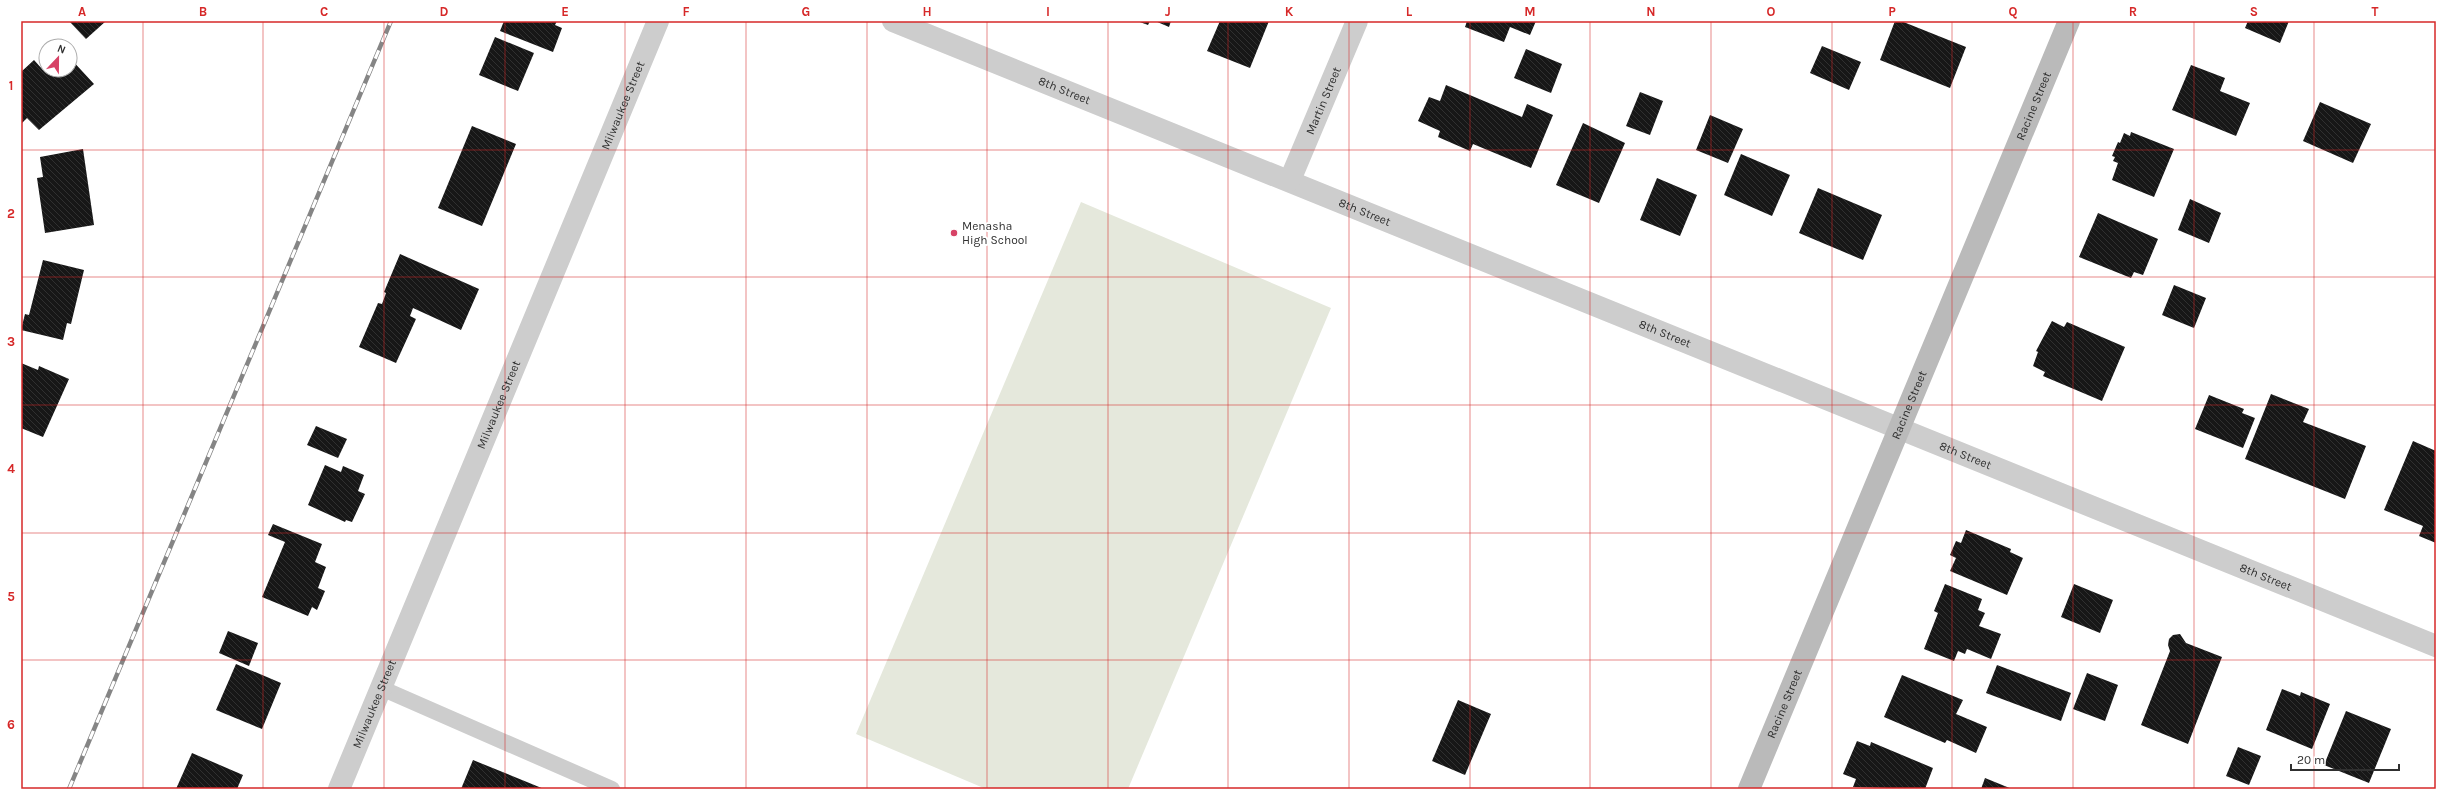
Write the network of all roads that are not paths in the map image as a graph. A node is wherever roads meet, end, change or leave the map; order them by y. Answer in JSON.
{"nodes":[{"id":1,"x":658,"y":21,"type":"edge"},
{"id":2,"x":894,"y":21,"type":"edge"},
{"id":3,"x":1357,"y":21,"type":"edge"},
{"id":4,"x":2069,"y":21,"type":"edge"},
{"id":5,"x":1290,"y":180,"type":"junction"},
{"id":6,"x":1899,"y":428,"type":"junction"},
{"id":7,"x":2436,"y":646,"type":"edge"},
{"id":8,"x":381,"y":688,"type":"junction"},
{"id":9,"x":339,"y":789,"type":"edge"},
{"id":10,"x":612,"y":789,"type":"edge"},
{"id":11,"x":1749,"y":789,"type":"edge"}],
"edges":[{"from":1,"to":8,"type":"street","name":"Milwaukee Street"},
{"from":2,"to":5,"type":"street","name":"8th Street"},
{"from":3,"to":5,"type":"street","name":"Martin Street"},
{"from":4,"to":6,"type":"main road","name":"Racine Street"},
{"from":5,"to":6,"type":"street","name":"8th Street"},
{"from":6,"to":7,"type":"street","name":"8th Street"},
{"from":6,"to":11,"type":"main road","name":"Racine Street"},
{"from":8,"to":9,"type":"street","name":"Milwaukee Street"},
{"from":8,"to":10,"type":"lane"}]}
